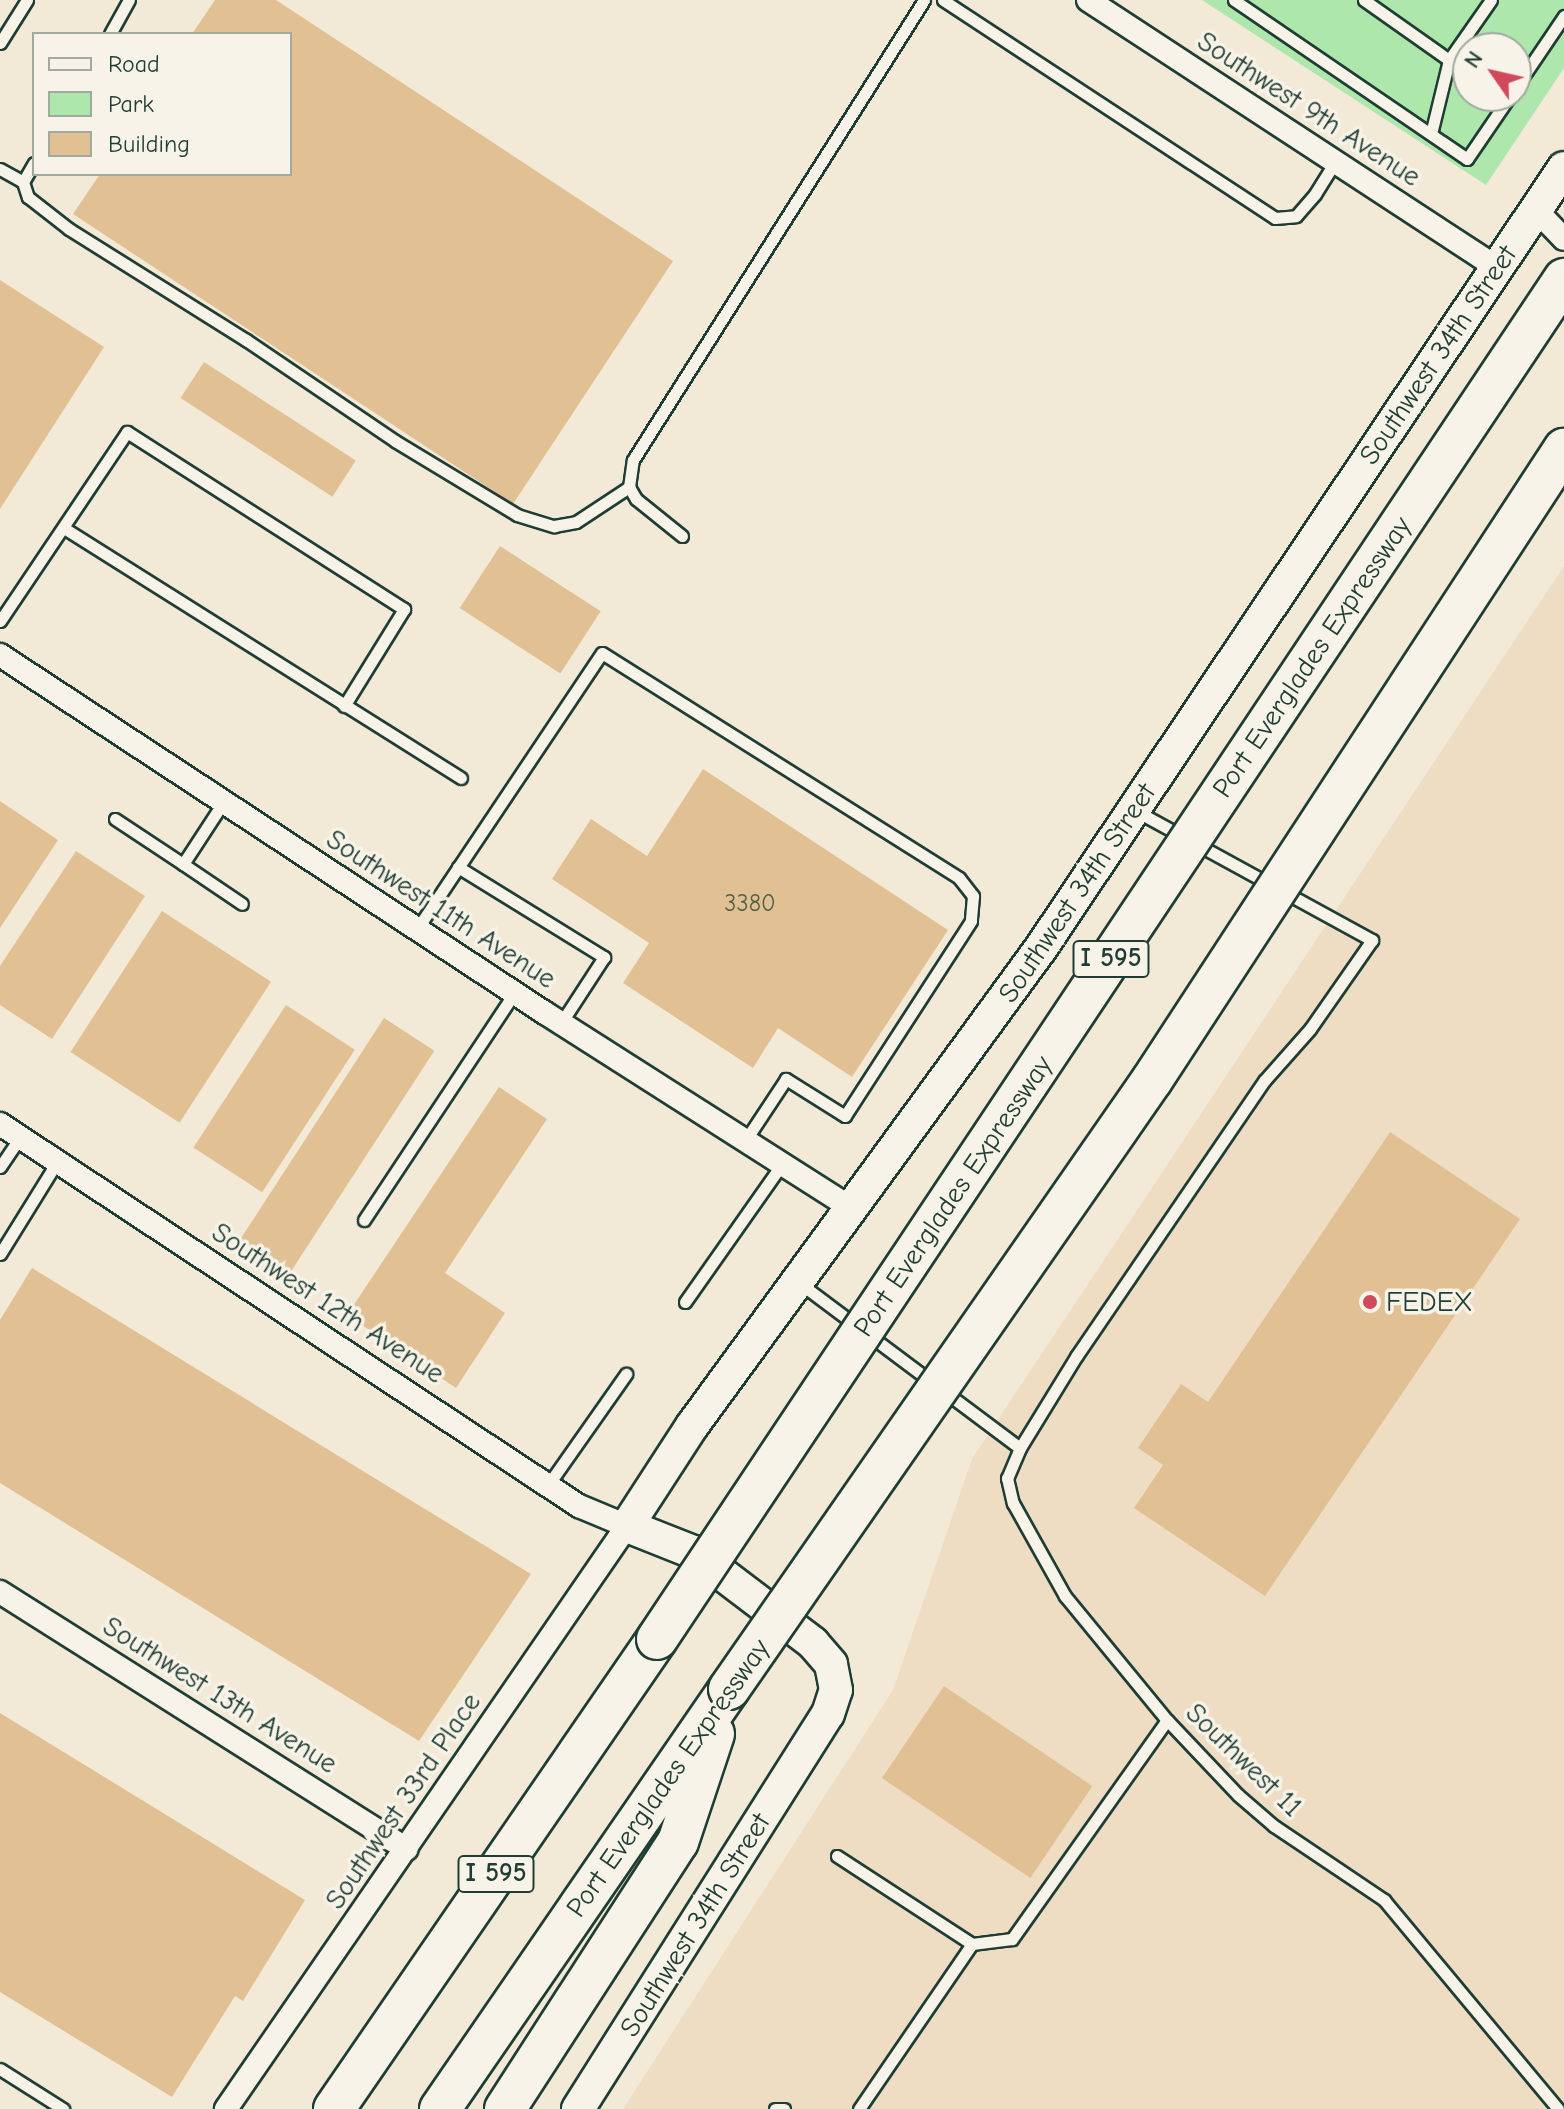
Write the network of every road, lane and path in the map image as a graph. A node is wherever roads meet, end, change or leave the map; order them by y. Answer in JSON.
{"nodes":[{"id":1,"x":27,"y":0,"type":"edge"},
{"id":2,"x":129,"y":0,"type":"edge"},
{"id":3,"x":924,"y":0,"type":"edge"},
{"id":4,"x":943,"y":0,"type":"edge"},
{"id":5,"x":1088,"y":0,"type":"edge"},
{"id":6,"x":1234,"y":0,"type":"edge"},
{"id":7,"x":1364,"y":0,"type":"edge"},
{"id":8,"x":1491,"y":0,"type":"edge"},
{"id":9,"x":1564,"y":16,"type":"edge"},
{"id":10,"x":111,"y":32,"type":"edge"},
{"id":11,"x":0,"y":43,"type":"edge"},
{"id":12,"x":1449,"y":60,"type":"junction"},
{"id":13,"x":1532,"y":63,"type":"edge"},
{"id":14,"x":1499,"y":112,"type":"edge"},
{"id":15,"x":1431,"y":134,"type":"junction"},
{"id":16,"x":1335,"y":162,"type":"junction"},
{"id":17,"x":32,"y":166,"type":"edge"},
{"id":18,"x":1564,"y":168,"type":"edge"},
{"id":19,"x":0,"y":169,"type":"edge"},
{"id":20,"x":23,"y":182,"type":"junction"},
{"id":21,"x":1536,"y":210,"type":"junction"},
{"id":22,"x":1564,"y":239,"type":"edge"},
{"id":23,"x":1497,"y":268,"type":"junction"},
{"id":24,"x":1564,"y":279,"type":"edge"},
{"id":25,"x":1564,"y":449,"type":"edge"},
{"id":26,"x":629,"y":487,"type":"junction"},
{"id":27,"x":64,"y":528,"type":"junction"},
{"id":28,"x":682,"y":536,"type":"dead end"},
{"id":29,"x":0,"y":621,"type":"edge"},
{"id":30,"x":0,"y":655,"type":"edge"},
{"id":31,"x":344,"y":706,"type":"junction"},
{"id":32,"x":461,"y":778,"type":"dead end"},
{"id":33,"x":224,"y":801,"type":"junction"},
{"id":34,"x":1134,"y":810,"type":"junction"},
{"id":35,"x":115,"y":819,"type":"dead end"},
{"id":36,"x":183,"y":864,"type":"junction"},
{"id":37,"x":458,"y":867,"type":"junction"},
{"id":38,"x":242,"y":904,"type":"dead end"},
{"id":39,"x":417,"y":929,"type":"junction"},
{"id":40,"x":514,"y":993,"type":"junction"},
{"id":41,"x":561,"y":1023,"type":"junction"},
{"id":42,"x":0,"y":1124,"type":"edge"},
{"id":43,"x":20,"y":1137,"type":"junction"},
{"id":44,"x":745,"y":1141,"type":"junction"},
{"id":45,"x":57,"y":1162,"type":"junction"},
{"id":46,"x":782,"y":1164,"type":"junction"},
{"id":47,"x":0,"y":1167,"type":"edge"},
{"id":48,"x":853,"y":1209,"type":"junction"},
{"id":49,"x":364,"y":1220,"type":"dead end"},
{"id":50,"x":0,"y":1254,"type":"edge"},
{"id":51,"x":798,"y":1282,"type":"junction"},
{"id":52,"x":685,"y":1302,"type":"dead end"},
{"id":53,"x":626,"y":1374,"type":"dead end"},
{"id":54,"x":1020,"y":1448,"type":"junction"},
{"id":55,"x":548,"y":1485,"type":"junction"},
{"id":56,"x":627,"y":1526,"type":"junction"},
{"id":57,"x":0,"y":1592,"type":"edge"},
{"id":58,"x":729,"y":1689,"type":"junction"},
{"id":59,"x":1167,"y":1720,"type":"junction"},
{"id":60,"x":407,"y":1849,"type":"junction"},
{"id":61,"x":837,"y":1856,"type":"dead end"},
{"id":62,"x":972,"y":1944,"type":"junction"},
{"id":63,"x":0,"y":2069,"type":"edge"},
{"id":64,"x":63,"y":2109,"type":"edge"},
{"id":65,"x":226,"y":2109,"type":"edge"},
{"id":66,"x":334,"y":2109,"type":"edge"},
{"id":67,"x":440,"y":2109,"type":"edge"},
{"id":68,"x":505,"y":2109,"type":"edge"},
{"id":69,"x":578,"y":2109,"type":"edge"},
{"id":70,"x":775,"y":2109,"type":"edge"},
{"id":71,"x":784,"y":2109,"type":"edge"},
{"id":72,"x":859,"y":2109,"type":"edge"},
{"id":73,"x":1558,"y":2109,"type":"edge"}],
"edges":[{"from":1,"to":11,"type":"lane"},
{"from":2,"to":10,"type":"lane"},
{"from":3,"to":26,"type":"lane"},
{"from":4,"to":16,"type":"lane"},
{"from":5,"to":16,"type":"street","name":"Southwest 9th Avenue"},
{"from":6,"to":15,"type":"lane"},
{"from":7,"to":12,"type":"lane"},
{"from":8,"to":12,"type":"lane"},
{"from":9,"to":13,"type":"lane"},
{"from":12,"to":15,"type":"lane"},
{"from":14,"to":15,"type":"lane"},
{"from":16,"to":23,"type":"street","name":"Southwest 9th Avenue"},
{"from":17,"to":20,"type":"lane"},
{"from":18,"to":21,"type":"street","name":"Southwest 34th Street"},
{"from":19,"to":20,"type":"lane"},
{"from":20,"to":26,"type":"lane"},
{"from":21,"to":22,"type":"street"},
{"from":21,"to":23,"type":"street","name":"Southwest 34th Street"},
{"from":23,"to":34,"type":"street","name":"Southwest 34th Street"},
{"from":24,"to":66,"type":"highway","name":"Port Everglades Expressway","number":"I 595","bridge":true},
{"from":25,"to":58,"type":"highway","name":"Port Everglades Expressway","number":"I 595","bridge":true},
{"from":26,"to":28,"type":"lane"},
{"from":27,"to":29,"type":"lane"},
{"from":27,"to":31,"type":"lane"},
{"from":27,"to":31,"type":"lane"},
{"from":30,"to":33,"type":"street","name":"Southwest 11th Avenue"},
{"from":31,"to":32,"type":"lane"},
{"from":33,"to":36,"type":"lane"},
{"from":33,"to":39,"type":"street","name":"Southwest 11th Avenue"},
{"from":34,"to":48,"type":"street","name":"Southwest 34th Street"},
{"from":34,"to":54,"type":"lane"},
{"from":35,"to":36,"type":"lane"},
{"from":36,"to":38,"type":"lane"},
{"from":37,"to":39,"type":"lane"},
{"from":37,"to":41,"type":"lane"},
{"from":37,"to":44,"type":"lane"},
{"from":39,"to":40,"type":"street","name":"Southwest 11th Avenue"},
{"from":40,"to":41,"type":"street","name":"Southwest 11th Avenue"},
{"from":40,"to":49,"type":"lane"},
{"from":41,"to":44,"type":"street","name":"Southwest 11th Avenue"},
{"from":42,"to":43,"type":"street","name":"Southwest 12th Avenue"},
{"from":43,"to":45,"type":"street","name":"Southwest 12th Avenue"},
{"from":43,"to":47,"type":"lane"},
{"from":44,"to":46,"type":"street","name":"Southwest 11th Avenue"},
{"from":45,"to":50,"type":"lane"},
{"from":45,"to":55,"type":"street","name":"Southwest 12th Avenue"},
{"from":46,"to":48,"type":"street","name":"Southwest 11th Avenue"},
{"from":46,"to":52,"type":"lane"},
{"from":48,"to":51,"type":"street","name":"Southwest 34th Street"},
{"from":51,"to":54,"type":"lane"},
{"from":51,"to":56,"type":"street","name":"Southwest 34th Street"},
{"from":53,"to":55,"type":"lane"},
{"from":54,"to":59,"type":"lane","name":"Southwest 11"},
{"from":55,"to":56,"type":"street","name":"Southwest 12th Avenue"},
{"from":56,"to":60,"type":"street","name":"Southwest 33rd Place"},
{"from":56,"to":69,"type":"street","name":"Southwest 34th Street"},
{"from":57,"to":60,"type":"street","name":"Southwest 13th Avenue"},
{"from":58,"to":67,"type":"highway","name":"Port Everglades Expressway","number":"I 595"},
{"from":58,"to":68,"type":"highway"},
{"from":59,"to":62,"type":"lane"},
{"from":59,"to":73,"type":"lane","name":"Southwest 11"},
{"from":60,"to":65,"type":"street","name":"Southwest 33rd Place"},
{"from":61,"to":62,"type":"lane"},
{"from":62,"to":72,"type":"lane"},
{"from":63,"to":64,"type":"lane"},
{"from":70,"to":71,"type":"lane"}]}
